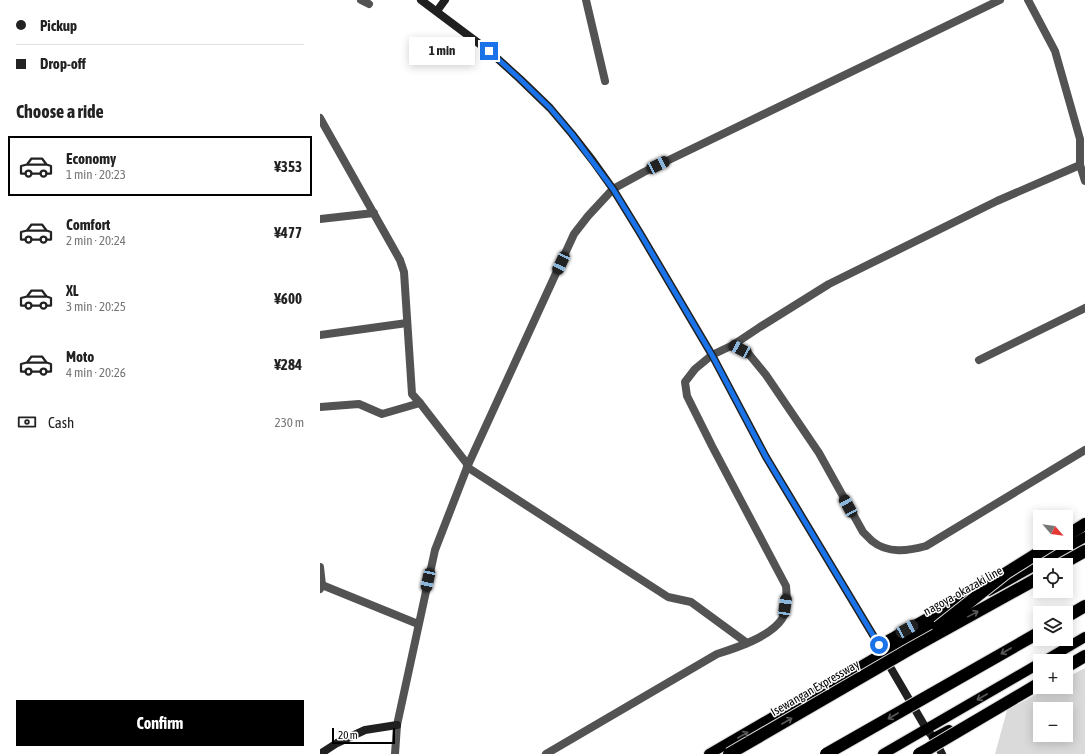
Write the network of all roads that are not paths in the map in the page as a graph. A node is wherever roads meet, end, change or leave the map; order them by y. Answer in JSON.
{"nodes":[{"id":1,"x":361,"y":0,"type":"edge"},
{"id":2,"x":421,"y":0,"type":"edge"},
{"id":3,"x":446,"y":0,"type":"edge"},
{"id":4,"x":586,"y":0,"type":"edge"},
{"id":5,"x":1000,"y":0,"type":"edge"},
{"id":6,"x":1028,"y":0,"type":"edge"},
{"id":7,"x":369,"y":4,"type":"dead end"},
{"id":8,"x":436,"y":11,"type":"junction"},
{"id":9,"x":605,"y":80,"type":"dead end"},
{"id":10,"x":320,"y":118,"type":"edge"},
{"id":11,"x":1080,"y":165,"type":"junction"},
{"id":12,"x":1085,"y":181,"type":"edge"},
{"id":13,"x":613,"y":189,"type":"junction"},
{"id":14,"x":374,"y":213,"type":"junction"},
{"id":15,"x":320,"y":219,"type":"edge"},
{"id":16,"x":1085,"y":308,"type":"edge"},
{"id":17,"x":407,"y":323,"type":"junction"},
{"id":18,"x":320,"y":335,"type":"edge"},
{"id":19,"x":733,"y":345,"type":"junction"},
{"id":20,"x":712,"y":355,"type":"junction"},
{"id":21,"x":979,"y":360,"type":"dead end"},
{"id":22,"x":420,"y":403,"type":"junction"},
{"id":23,"x":320,"y":407,"type":"edge"},
{"id":24,"x":1085,"y":450,"type":"edge"},
{"id":25,"x":467,"y":466,"type":"junction"},
{"id":26,"x":1085,"y":524,"type":"edge"},
{"id":27,"x":1085,"y":528,"type":"edge"},
{"id":28,"x":1073,"y":532,"type":"edge"},
{"id":29,"x":1073,"y":535,"type":"edge"},
{"id":30,"x":1085,"y":537,"type":"edge"},
{"id":31,"x":1042,"y":550,"type":"edge"},
{"id":32,"x":1047,"y":550,"type":"edge"},
{"id":33,"x":1085,"y":551,"type":"edge"},
{"id":34,"x":1072,"y":558,"type":"edge"},
{"id":35,"x":320,"y":567,"type":"edge"},
{"id":36,"x":1033,"y":580,"type":"edge"},
{"id":37,"x":321,"y":587,"type":"edge"},
{"id":38,"x":1085,"y":606,"type":"edge"},
{"id":39,"x":1073,"y":613,"type":"edge"},
{"id":40,"x":418,"y":624,"type":"junction"},
{"id":41,"x":1033,"y":636,"type":"edge"},
{"id":42,"x":1085,"y":637,"type":"edge"},
{"id":43,"x":747,"y":643,"type":"junction"},
{"id":44,"x":881,"y":649,"type":"junction"},
{"id":45,"x":910,"y":649,"type":"junction"},
{"id":46,"x":1056,"y":654,"type":"edge"},
{"id":47,"x":1085,"y":656,"type":"edge"},
{"id":48,"x":1073,"y":662,"type":"edge"},
{"id":49,"x":1033,"y":667,"type":"edge"},
{"id":50,"x":1033,"y":685,"type":"edge"},
{"id":51,"x":1033,"y":685,"type":"edge"},
{"id":52,"x":397,"y":725,"type":"junction"},
{"id":53,"x":927,"y":730,"type":"junction"},
{"id":54,"x":934,"y":738,"type":"junction"},
{"id":55,"x":320,"y":754,"type":"edge"},
{"id":56,"x":395,"y":754,"type":"edge"},
{"id":57,"x":546,"y":754,"type":"edge"},
{"id":58,"x":709,"y":754,"type":"edge"},
{"id":59,"x":729,"y":754,"type":"edge"},
{"id":60,"x":826,"y":754,"type":"edge"},
{"id":61,"x":883,"y":754,"type":"edge"},
{"id":62,"x":919,"y":754,"type":"edge"},
{"id":63,"x":942,"y":754,"type":"edge"}],
"edges":[{"from":1,"to":7,"type":"street"},
{"from":2,"to":8,"type":"street"},
{"from":3,"to":8,"type":"street"},
{"from":4,"to":9,"type":"street"},
{"from":5,"to":13,"type":"street"},
{"from":6,"to":11,"type":"street"},
{"from":8,"to":13,"type":"street"},
{"from":10,"to":14,"type":"street"},
{"from":11,"to":12,"type":"street"},
{"from":11,"to":19,"type":"street"},
{"from":13,"to":20,"type":"street"},
{"from":13,"to":25,"type":"street"},
{"from":14,"to":15,"type":"street"},
{"from":14,"to":17,"type":"street"},
{"from":16,"to":21,"type":"street"},
{"from":17,"to":18,"type":"street"},
{"from":17,"to":22,"type":"street"},
{"from":19,"to":20,"type":"street"},
{"from":19,"to":24,"type":"street"},
{"from":20,"to":43,"type":"street"},
{"from":20,"to":44,"type":"street"},
{"from":22,"to":23,"type":"street"},
{"from":22,"to":25,"type":"street"},
{"from":25,"to":40,"type":"street"},
{"from":25,"to":43,"type":"street"},
{"from":26,"to":28,"type":"highway"},
{"from":27,"to":29,"type":"main road"},
{"from":30,"to":44,"type":"main road","name":"nagoya-okazaki line"},
{"from":31,"to":45,"type":"highway","bridge":true},
{"from":32,"to":44,"type":"main road"},
{"from":33,"to":34,"type":"highway"},
{"from":35,"to":37,"type":"street"},
{"from":45,"to":36,"type":"highway","name":"Isewangan Expressway","one_way":true,"bridge":true},
{"from":37,"to":40,"type":"street"},
{"from":38,"to":39,"type":"highway"},
{"from":40,"to":52,"type":"street"},
{"from":41,"to":60,"type":"highway","one_way":true,"bridge":true},
{"from":42,"to":46,"type":"main road"},
{"from":43,"to":57,"type":"street"},
{"from":44,"to":53,"type":"street"},
{"from":58,"to":44,"type":"main road","name":"nagoya-okazaki line","one_way":true},
{"from":59,"to":45,"type":"highway","name":"Isewangan Expressway","one_way":true,"bridge":true},
{"from":47,"to":48,"type":"highway"},
{"from":49,"to":53,"type":"main road","one_way":true},
{"from":50,"to":54,"type":"main road"},
{"from":51,"to":62,"type":"highway","bridge":true},
{"from":52,"to":55,"type":"street"},
{"from":52,"to":56,"type":"street"},
{"from":53,"to":54,"type":"street"},
{"from":53,"to":61,"type":"main road"},
{"from":54,"to":63,"type":"street"}]}
